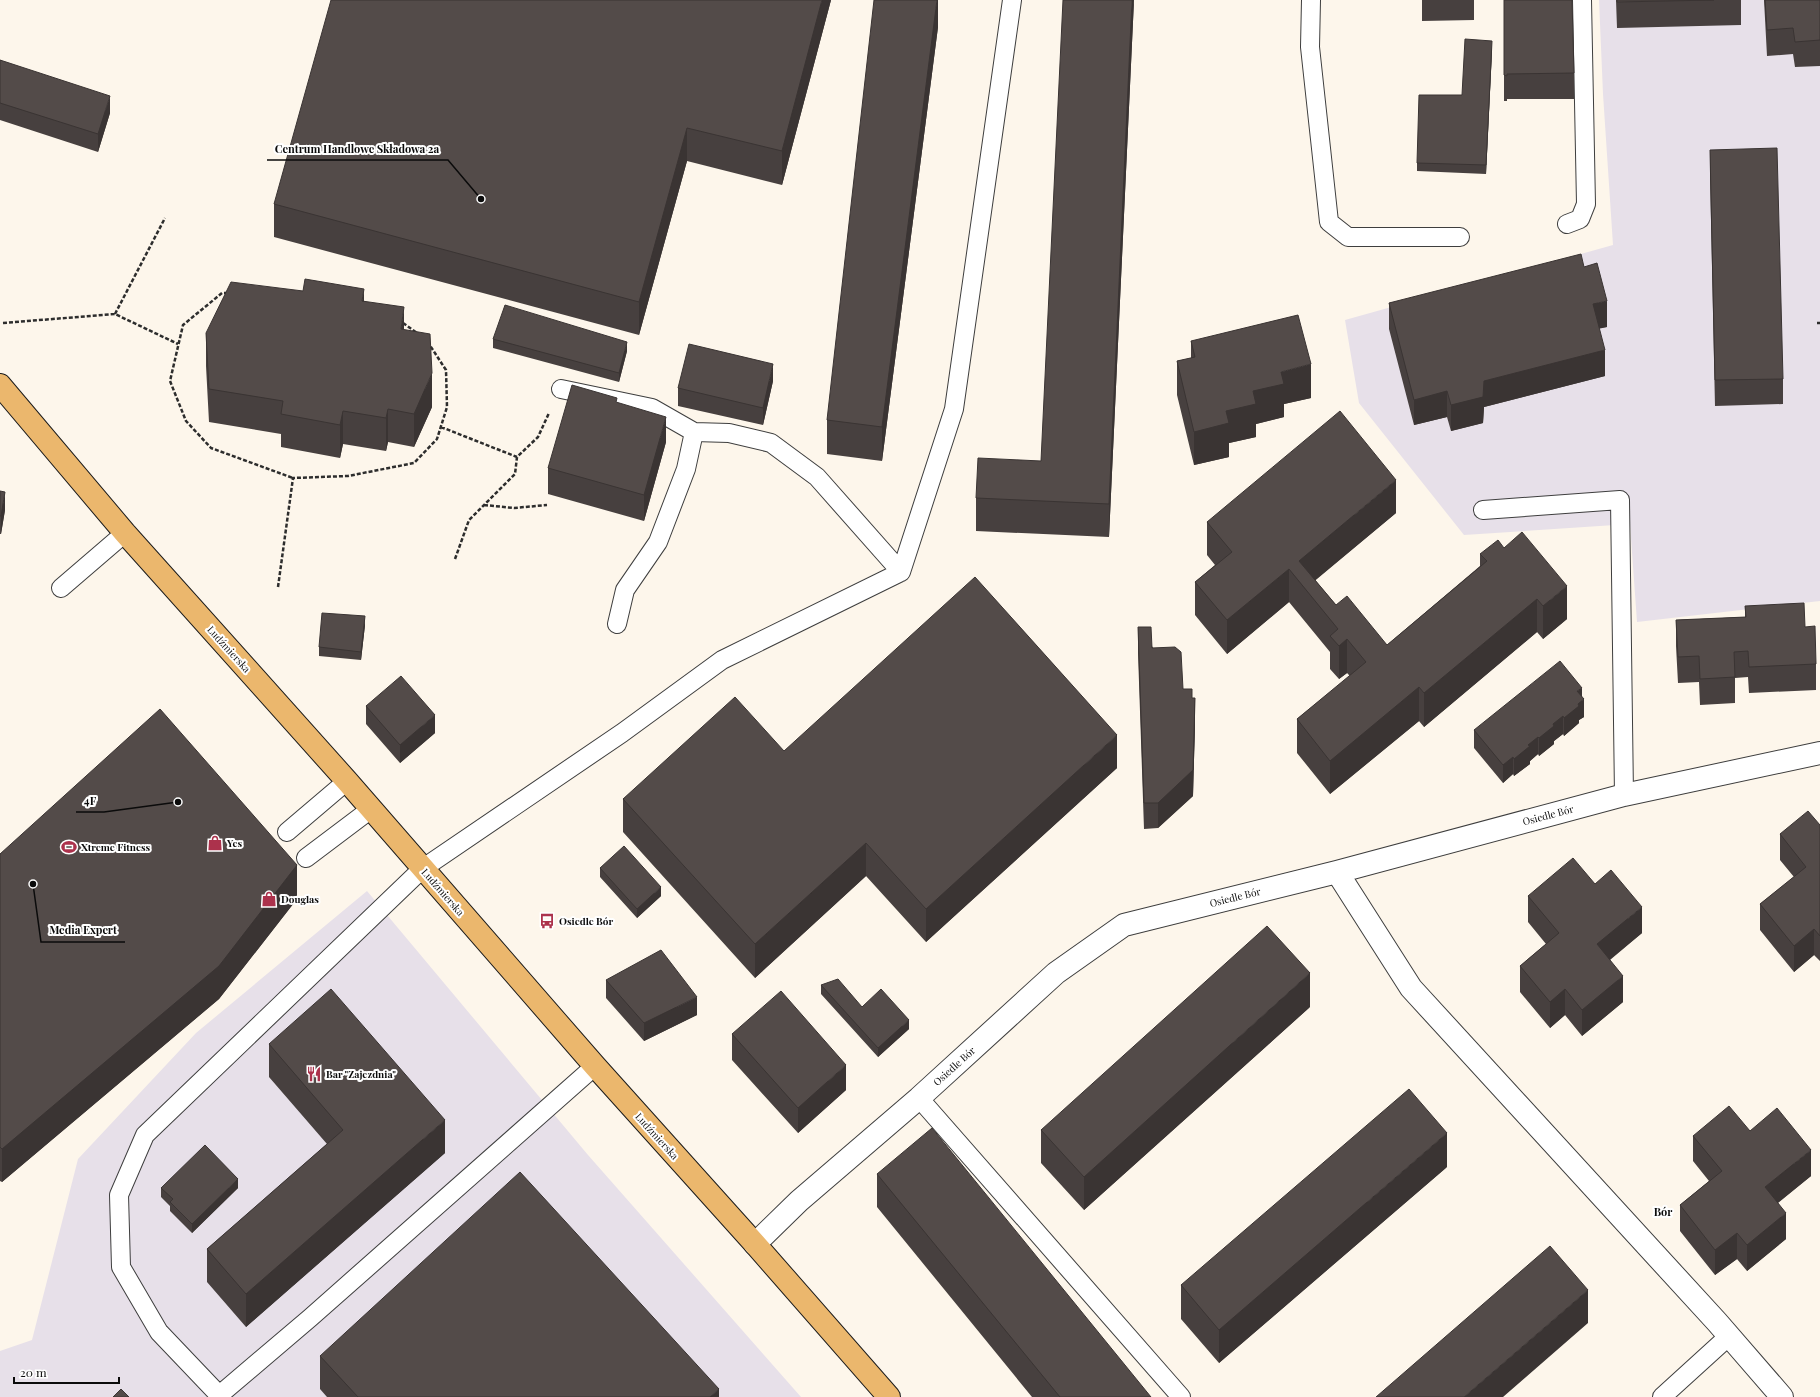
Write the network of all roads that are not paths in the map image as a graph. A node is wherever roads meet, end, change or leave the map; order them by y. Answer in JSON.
{"nodes":[{"id":1,"x":1012,"y":0,"type":"edge"},
{"id":2,"x":1311,"y":0,"type":"edge"},
{"id":3,"x":1582,"y":0,"type":"edge"},
{"id":4,"x":1567,"y":224,"type":"dead end"},
{"id":5,"x":1460,"y":237,"type":"dead end"},
{"id":6,"x":0,"y":385,"type":"edge"},
{"id":7,"x":561,"y":389,"type":"road end"},
{"id":8,"x":694,"y":432,"type":"junction"},
{"id":9,"x":1483,"y":510,"type":"dead end"},
{"id":10,"x":125,"y":533,"type":"junction"},
{"id":11,"x":901,"y":572,"type":"junction"},
{"id":12,"x":61,"y":588,"type":"dead end"},
{"id":13,"x":617,"y":624,"type":"dead end"},
{"id":14,"x":1820,"y":753,"type":"edge"},
{"id":15,"x":347,"y":781,"type":"junction"},
{"id":16,"x":1624,"y":795,"type":"junction"},
{"id":17,"x":371,"y":809,"type":"junction"},
{"id":18,"x":287,"y":832,"type":"dead end"},
{"id":19,"x":306,"y":858,"type":"dead end"},
{"id":20,"x":422,"y":869,"type":"junction"},
{"id":21,"x":1337,"y":872,"type":"junction"},
{"id":22,"x":594,"y":1066,"type":"junction"},
{"id":23,"x":919,"y":1098,"type":"junction"},
{"id":24,"x":755,"y":1244,"type":"junction"},
{"id":25,"x":1729,"y":1336,"type":"junction"},
{"id":26,"x":218,"y":1396,"type":"edge"},
{"id":27,"x":889,"y":1397,"type":"edge"},
{"id":28,"x":1181,"y":1397,"type":"edge"},
{"id":29,"x":1662,"y":1397,"type":"edge"},
{"id":30,"x":1782,"y":1397,"type":"edge"}],
"edges":[{"from":1,"to":11,"type":"lane"},
{"from":2,"to":5,"type":"lane"},
{"from":3,"to":4,"type":"lane"},
{"from":6,"to":10,"type":"main road","name":"Ludźmierska"},
{"from":7,"to":8,"type":"lane"},
{"from":8,"to":11,"type":"lane"},
{"from":8,"to":13,"type":"lane"},
{"from":9,"to":16,"type":"lane"},
{"from":10,"to":12,"type":"lane"},
{"from":10,"to":15,"type":"main road","name":"Ludźmierska"},
{"from":11,"to":20,"type":"lane"},
{"from":14,"to":16,"type":"street","name":"Osiedle Bór"},
{"from":15,"to":17,"type":"main road","name":"Ludźmierska"},
{"from":15,"to":18,"type":"lane"},
{"from":16,"to":21,"type":"street","name":"Osiedle Bór"},
{"from":17,"to":19,"type":"lane"},
{"from":17,"to":20,"type":"main road","name":"Ludźmierska"},
{"from":20,"to":22,"type":"main road","name":"Ludźmierska"},
{"from":20,"to":26,"type":"lane"},
{"from":21,"to":23,"type":"street","name":"Osiedle Bór"},
{"from":21,"to":25,"type":"street"},
{"from":22,"to":24,"type":"main road","name":"Ludźmierska"},
{"from":22,"to":26,"type":"lane"},
{"from":23,"to":24,"type":"street","name":"Osiedle Bór"},
{"from":23,"to":28,"type":"lane"},
{"from":24,"to":27,"type":"main road","name":"Ludźmierska"},
{"from":25,"to":29,"type":"lane"},
{"from":25,"to":30,"type":"street"}]}
